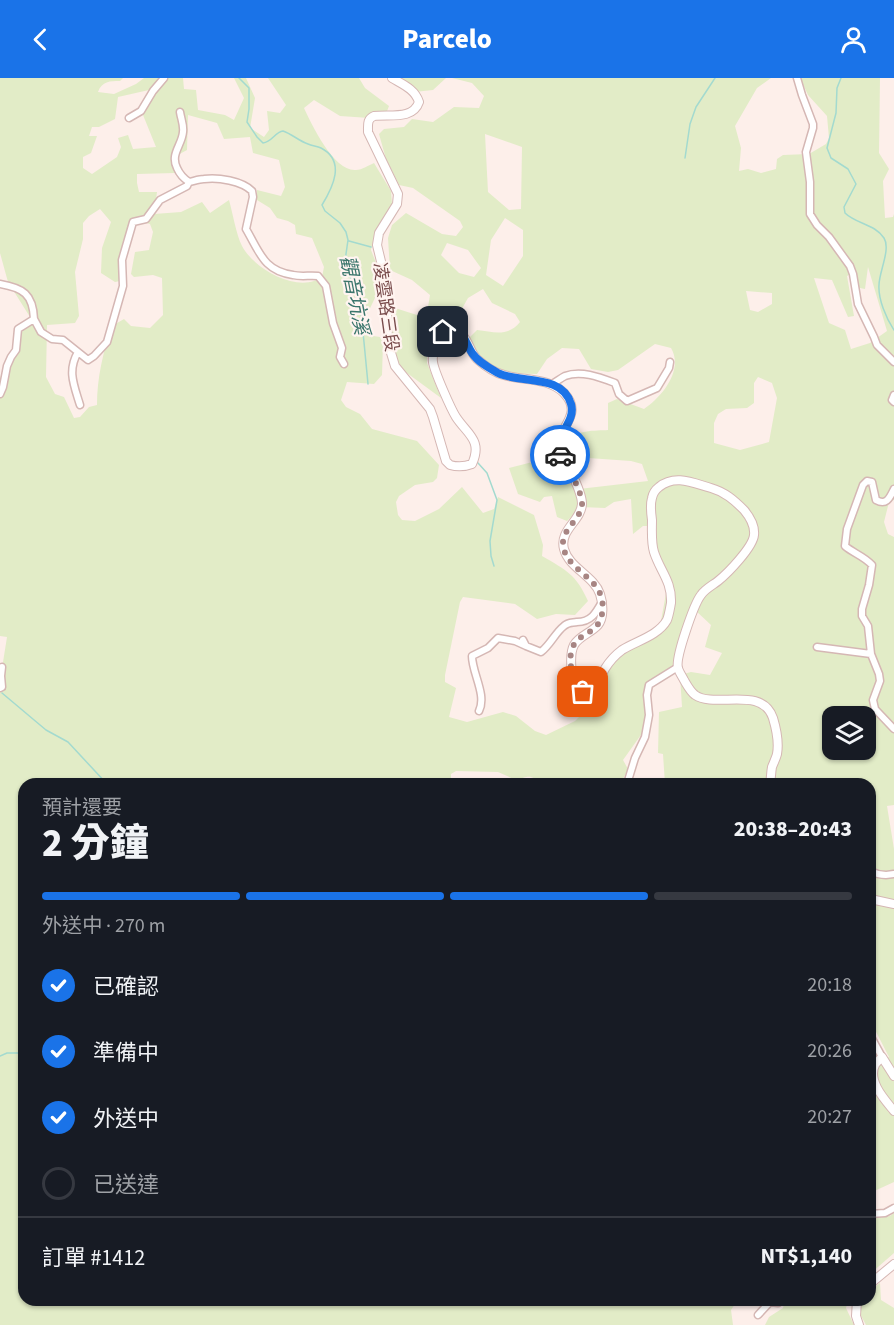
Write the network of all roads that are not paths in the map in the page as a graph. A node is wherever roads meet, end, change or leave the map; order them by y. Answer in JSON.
{"nodes":[{"id":1,"x":164,"y":78,"type":"edge"},
{"id":2,"x":392,"y":78,"type":"edge"},
{"id":3,"x":797,"y":78,"type":"edge"},
{"id":4,"x":180,"y":112,"type":"dead end"},
{"id":5,"x":129,"y":118,"type":"dead end"},
{"id":6,"x":189,"y":182,"type":"junction"},
{"id":7,"x":0,"y":284,"type":"edge"},
{"id":8,"x":34,"y":319,"type":"junction"},
{"id":9,"x":78,"y":352,"type":"junction"},
{"id":10,"x":670,"y":362,"type":"dead end"},
{"id":11,"x":894,"y":362,"type":"edge"},
{"id":12,"x":344,"y":364,"type":"dead end"},
{"id":13,"x":552,"y":384,"type":"junction"},
{"id":14,"x":0,"y":394,"type":"edge"},
{"id":15,"x":894,"y":395,"type":"edge"},
{"id":16,"x":894,"y":402,"type":"edge"},
{"id":17,"x":80,"y":405,"type":"dead end"},
{"id":18,"x":894,"y":489,"type":"edge"},
{"id":19,"x":602,"y":602,"type":"junction"},
{"id":20,"x":817,"y":647,"type":"dead end"},
{"id":21,"x":871,"y":654,"type":"junction"},
{"id":22,"x":2,"y":667,"type":"dead end"},
{"id":23,"x":678,"y":667,"type":"junction"},
{"id":24,"x":0,"y":688,"type":"edge"},
{"id":25,"x":479,"y":711,"type":"dead end"},
{"id":26,"x":894,"y":729,"type":"edge"},
{"id":27,"x":629,"y":778,"type":"edge"},
{"id":28,"x":771,"y":778,"type":"edge"},
{"id":29,"x":876,"y":874,"type":"edge"},
{"id":30,"x":894,"y":874,"type":"edge"},
{"id":31,"x":876,"y":900,"type":"edge"},
{"id":32,"x":894,"y":904,"type":"edge"},
{"id":33,"x":876,"y":1046,"type":"edge"},
{"id":34,"x":882,"y":1057,"type":"junction"},
{"id":35,"x":876,"y":1064,"type":"edge"},
{"id":36,"x":894,"y":1076,"type":"edge"},
{"id":37,"x":876,"y":1083,"type":"edge"},
{"id":38,"x":894,"y":1111,"type":"edge"},
{"id":39,"x":894,"y":1208,"type":"edge"},
{"id":40,"x":876,"y":1214,"type":"edge"},
{"id":41,"x":894,"y":1264,"type":"edge"},
{"id":42,"x":876,"y":1279,"type":"edge"},
{"id":43,"x":766,"y":1306,"type":"edge"},
{"id":44,"x":857,"y":1306,"type":"edge"},
{"id":45,"x":758,"y":1315,"type":"dead end"},
{"id":46,"x":859,"y":1325,"type":"edge"}],
"edges":[{"from":1,"to":5,"type":"street"},
{"from":2,"to":13,"type":"street","name":"凌雲路三段"},
{"from":3,"to":11,"type":"street"},
{"from":4,"to":6,"type":"street"},
{"from":6,"to":9,"type":"street"},
{"from":6,"to":12,"type":"street"},
{"from":7,"to":8,"type":"street"},
{"from":8,"to":9,"type":"street"},
{"from":8,"to":14,"type":"street"},
{"from":9,"to":17,"type":"street"},
{"from":10,"to":13,"type":"street"},
{"from":13,"to":19,"type":"street"},
{"from":15,"to":16,"type":"street"},
{"from":18,"to":21,"type":"street"},
{"from":19,"to":23,"type":"street"},
{"from":19,"to":25,"type":"street"},
{"from":20,"to":21,"type":"street"},
{"from":21,"to":26,"type":"street"},
{"from":22,"to":24,"type":"street"},
{"from":23,"to":27,"type":"street"},
{"from":23,"to":28,"type":"street"},
{"from":29,"to":30,"type":"street"},
{"from":31,"to":32,"type":"street"},
{"from":33,"to":34,"type":"street"},
{"from":34,"to":35,"type":"street"},
{"from":34,"to":36,"type":"street"},
{"from":37,"to":38,"type":"street"},
{"from":39,"to":40,"type":"street"},
{"from":41,"to":42,"type":"street"},
{"from":43,"to":45,"type":"street"},
{"from":44,"to":46,"type":"street"}]}
